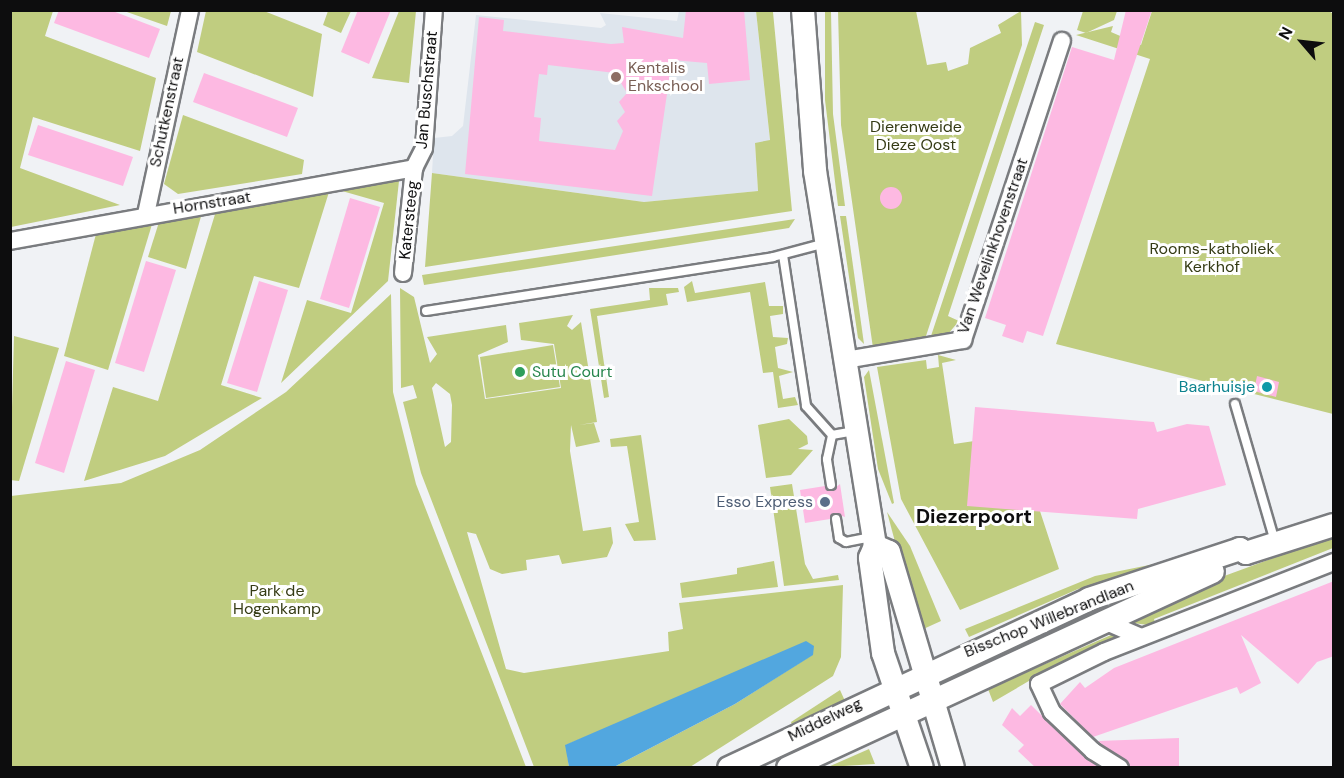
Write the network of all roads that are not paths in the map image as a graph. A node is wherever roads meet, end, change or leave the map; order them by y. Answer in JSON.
{"nodes":[{"id":1,"x":190,"y":10,"type":"edge"},
{"id":2,"x":434,"y":10,"type":"edge"},
{"id":3,"x":803,"y":10,"type":"edge"},
{"id":4,"x":1062,"y":41,"type":"dead end"},
{"id":5,"x":414,"y":168,"type":"junction"},
{"id":6,"x":146,"y":213,"type":"junction"},
{"id":7,"x":10,"y":241,"type":"edge"},
{"id":8,"x":826,"y":243,"type":"junction"},
{"id":9,"x":783,"y":255,"type":"junction"},
{"id":10,"x":404,"y":273,"type":"dead end"},
{"id":11,"x":426,"y":310,"type":"dead end"},
{"id":12,"x":845,"y":360,"type":"junction"},
{"id":13,"x":1235,"y":404,"type":"dead end"},
{"id":14,"x":856,"y":431,"type":"junction"},
{"id":15,"x":832,"y":435,"type":"junction"},
{"id":16,"x":831,"y":485,"type":"dead end"},
{"id":17,"x":836,"y":519,"type":"dead end"},
{"id":18,"x":1334,"y":525,"type":"edge"},
{"id":19,"x":874,"y":542,"type":"junction"},
{"id":20,"x":1276,"y":543,"type":"junction"},
{"id":21,"x":1246,"y":553,"type":"junction"},
{"id":22,"x":1334,"y":562,"type":"edge"},
{"id":23,"x":1104,"y":621,"type":"junction"},
{"id":24,"x":1141,"y":637,"type":"junction"},
{"id":25,"x":921,"y":674,"type":"junction"},
{"id":26,"x":893,"y":687,"type":"junction"},
{"id":27,"x":930,"y":703,"type":"junction"},
{"id":28,"x":902,"y":716,"type":"junction"},
{"id":29,"x":729,"y":768,"type":"edge"},
{"id":30,"x":788,"y":768,"type":"edge"},
{"id":31,"x":922,"y":768,"type":"edge"},
{"id":32,"x":953,"y":768,"type":"edge"},
{"id":33,"x":1120,"y":768,"type":"edge"}],
"edges":[{"from":1,"to":6,"type":"street","name":"Schutkenstraat"},
{"from":2,"to":5,"type":"street","name":"Jan Buschstraat"},
{"from":3,"to":8,"type":"main road"},
{"from":4,"to":12,"type":"street","name":"Van Wevelinkhovenstraat"},
{"from":5,"to":6,"type":"street","name":"Hornstraat"},
{"from":5,"to":10,"type":"street","name":"Katersteeg"},
{"from":6,"to":7,"type":"street","name":"Hornstraat"},
{"from":8,"to":9,"type":"lane"},
{"from":8,"to":12,"type":"main road"},
{"from":9,"to":11,"type":"lane"},
{"from":9,"to":15,"type":"lane"},
{"from":12,"to":14,"type":"main road"},
{"from":13,"to":20,"type":"lane"},
{"from":14,"to":15,"type":"lane"},
{"from":14,"to":19,"type":"main road"},
{"from":15,"to":16,"type":"lane"},
{"from":17,"to":19,"type":"lane"},
{"from":18,"to":20,"type":"main road","name":"Bisschop Willebrandlaan"},
{"from":19,"to":25,"type":"main road"},
{"from":19,"to":26,"type":"main road"},
{"from":20,"to":21,"type":"main road","name":"Bisschop Willebrandlaan"},
{"from":21,"to":23,"type":"main road","name":"Bisschop Willebrandlaan"},
{"from":21,"to":25,"type":"main road","name":"Bisschop Willebrandlaan"},
{"from":22,"to":24,"type":"street"},
{"from":23,"to":24,"type":"street","name":"Bisschop Willebrandlaan"},
{"from":23,"to":27,"type":"main road","name":"Bisschop Willebrandlaan"},
{"from":24,"to":33,"type":"street"},
{"from":25,"to":26,"type":"main road","name":"Middelweg"},
{"from":25,"to":27,"type":"main road"},
{"from":26,"to":28,"type":"main road"},
{"from":26,"to":29,"type":"main road","name":"Middelweg"},
{"from":27,"to":28,"type":"main road","name":"Middelweg"},
{"from":27,"to":32,"type":"main road"},
{"from":28,"to":30,"type":"main road","name":"Middelweg"},
{"from":28,"to":31,"type":"main road"}]}
